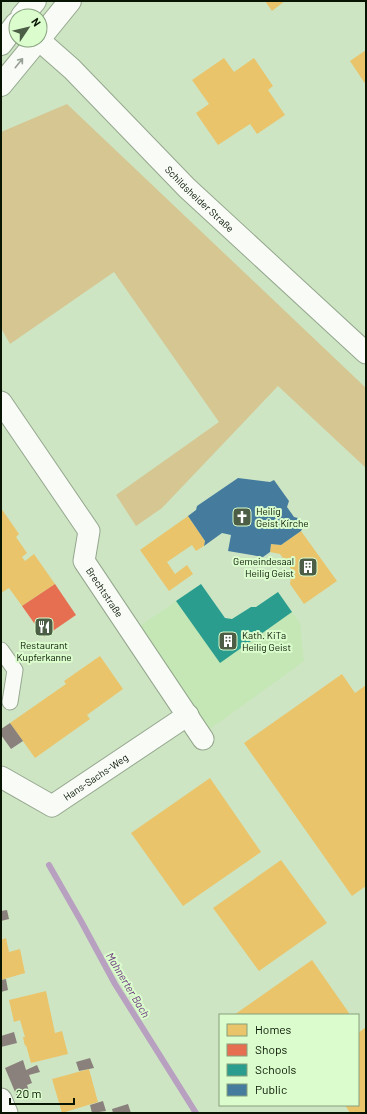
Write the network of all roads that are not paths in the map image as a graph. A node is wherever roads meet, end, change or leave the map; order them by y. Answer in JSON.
{"nodes":[{"id":1,"x":70,"y":1,"type":"edge"},
{"id":2,"x":48,"y":28,"type":"edge"},
{"id":3,"x":8,"y":35,"type":"edge"},
{"id":4,"x":1,"y":44,"type":"edge"},
{"id":5,"x":48,"y":47,"type":"edge"},
{"id":6,"x":32,"y":48,"type":"edge"},
{"id":7,"x":1,"y":85,"type":"edge"},
{"id":8,"x":366,"y":353,"type":"edge"},
{"id":9,"x":1,"y":402,"type":"edge"},
{"id":10,"x":1,"y":650,"type":"edge"},
{"id":11,"x":10,"y":702,"type":"dead end"},
{"id":12,"x":188,"y":715,"type":"junction"},
{"id":13,"x":203,"y":738,"type":"dead end"},
{"id":14,"x":1,"y":777,"type":"edge"},
{"id":15,"x":1,"y":1099,"type":"edge"},
{"id":16,"x":7,"y":1113,"type":"edge"}],
"edges":[{"from":1,"to":2,"type":"street"},
{"from":3,"to":4,"type":"street"},
{"from":5,"to":8,"type":"street","name":"Schildsheider Straße"},
{"from":7,"to":6,"type":"street","one_way":true},
{"from":9,"to":12,"type":"street","name":"Brechtstraße"},
{"from":10,"to":11,"type":"street"},
{"from":12,"to":13,"type":"street","name":"Brechtstraße"},
{"from":12,"to":14,"type":"street","name":"Hans-Sachs-Weg"},
{"from":15,"to":16,"type":"street"}]}
